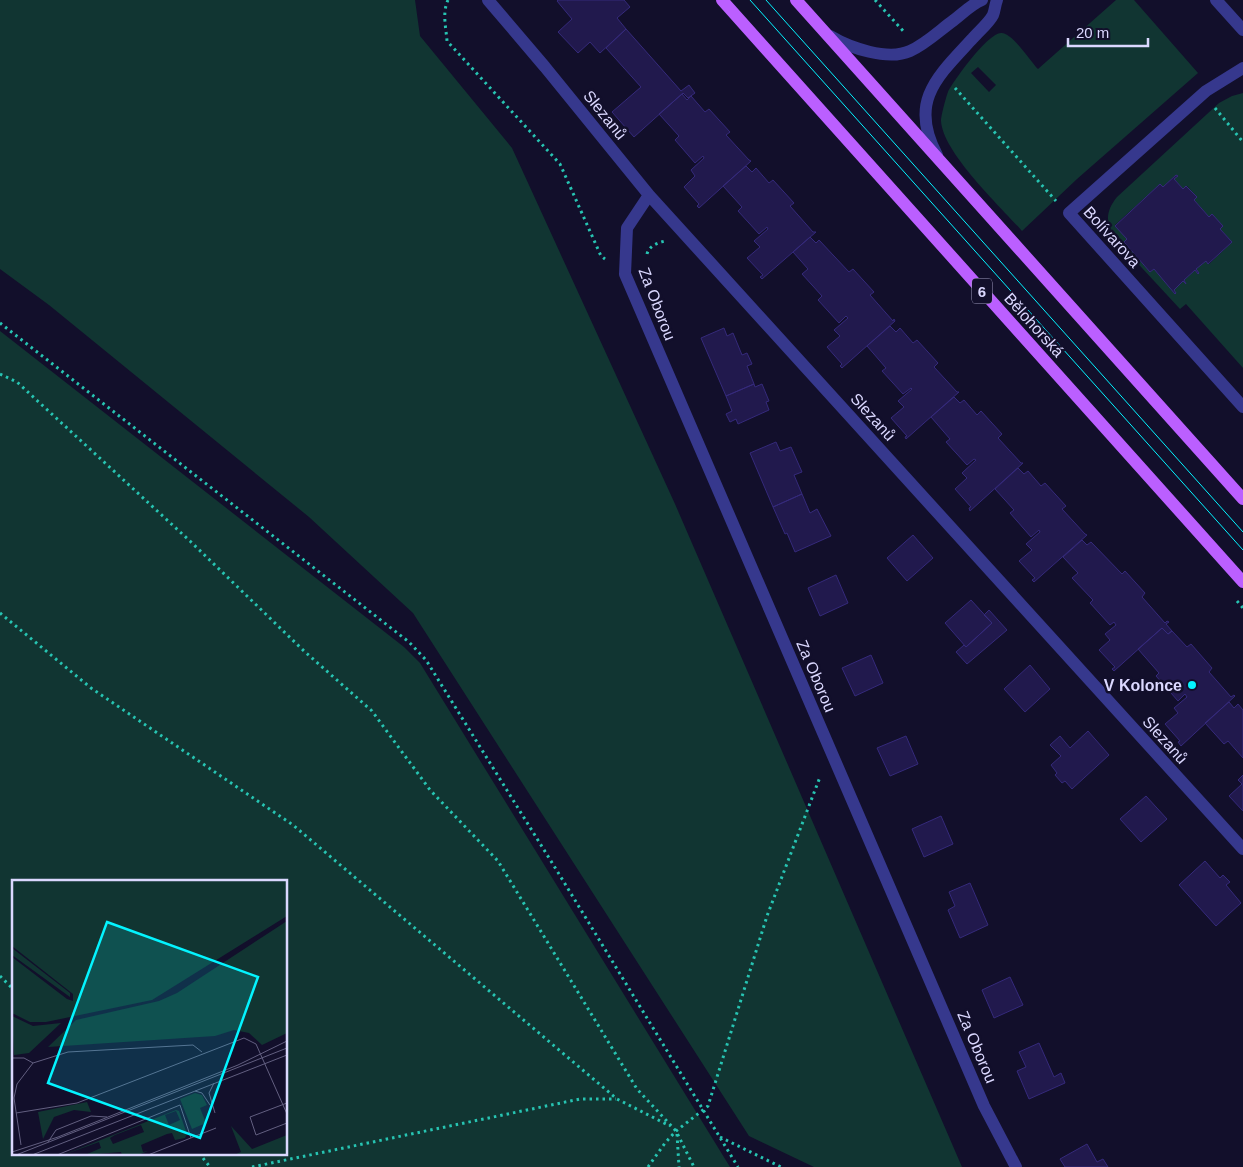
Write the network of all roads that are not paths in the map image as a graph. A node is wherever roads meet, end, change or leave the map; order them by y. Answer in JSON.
{"nodes":[{"id":1,"x":488,"y":0,"type":"edge"},
{"id":2,"x":722,"y":0,"type":"edge"},
{"id":3,"x":796,"y":0,"type":"edge"},
{"id":4,"x":982,"y":0,"type":"edge"},
{"id":5,"x":997,"y":0,"type":"edge"},
{"id":6,"x":1216,"y":0,"type":"edge"},
{"id":7,"x":1243,"y":30,"type":"edge"},
{"id":8,"x":825,"y":32,"type":"junction"},
{"id":9,"x":1243,"y":68,"type":"edge"},
{"id":10,"x":942,"y":164,"type":"junction"},
{"id":11,"x":649,"y":195,"type":"junction"},
{"id":12,"x":1243,"y":407,"type":"edge"},
{"id":13,"x":1243,"y":499,"type":"edge"},
{"id":14,"x":1243,"y":582,"type":"edge"},
{"id":15,"x":1243,"y":849,"type":"edge"},
{"id":16,"x":1016,"y":1167,"type":"edge"}],
"edges":[{"from":1,"to":11,"type":"street","name":"Slezanů"},
{"from":2,"to":14,"type":"main road","name":"Bělohorská","number":"6"},
{"from":3,"to":8,"type":"main road"},
{"from":4,"to":8,"type":"street"},
{"from":5,"to":10,"type":"street"},
{"from":6,"to":7,"type":"street"},
{"from":8,"to":10,"type":"main road"},
{"from":9,"to":12,"type":"street","name":"Bolívarova"},
{"from":10,"to":13,"type":"main road"},
{"from":11,"to":15,"type":"street","name":"Slezanů"},
{"from":11,"to":16,"type":"street","name":"Za Oborou"}]}
